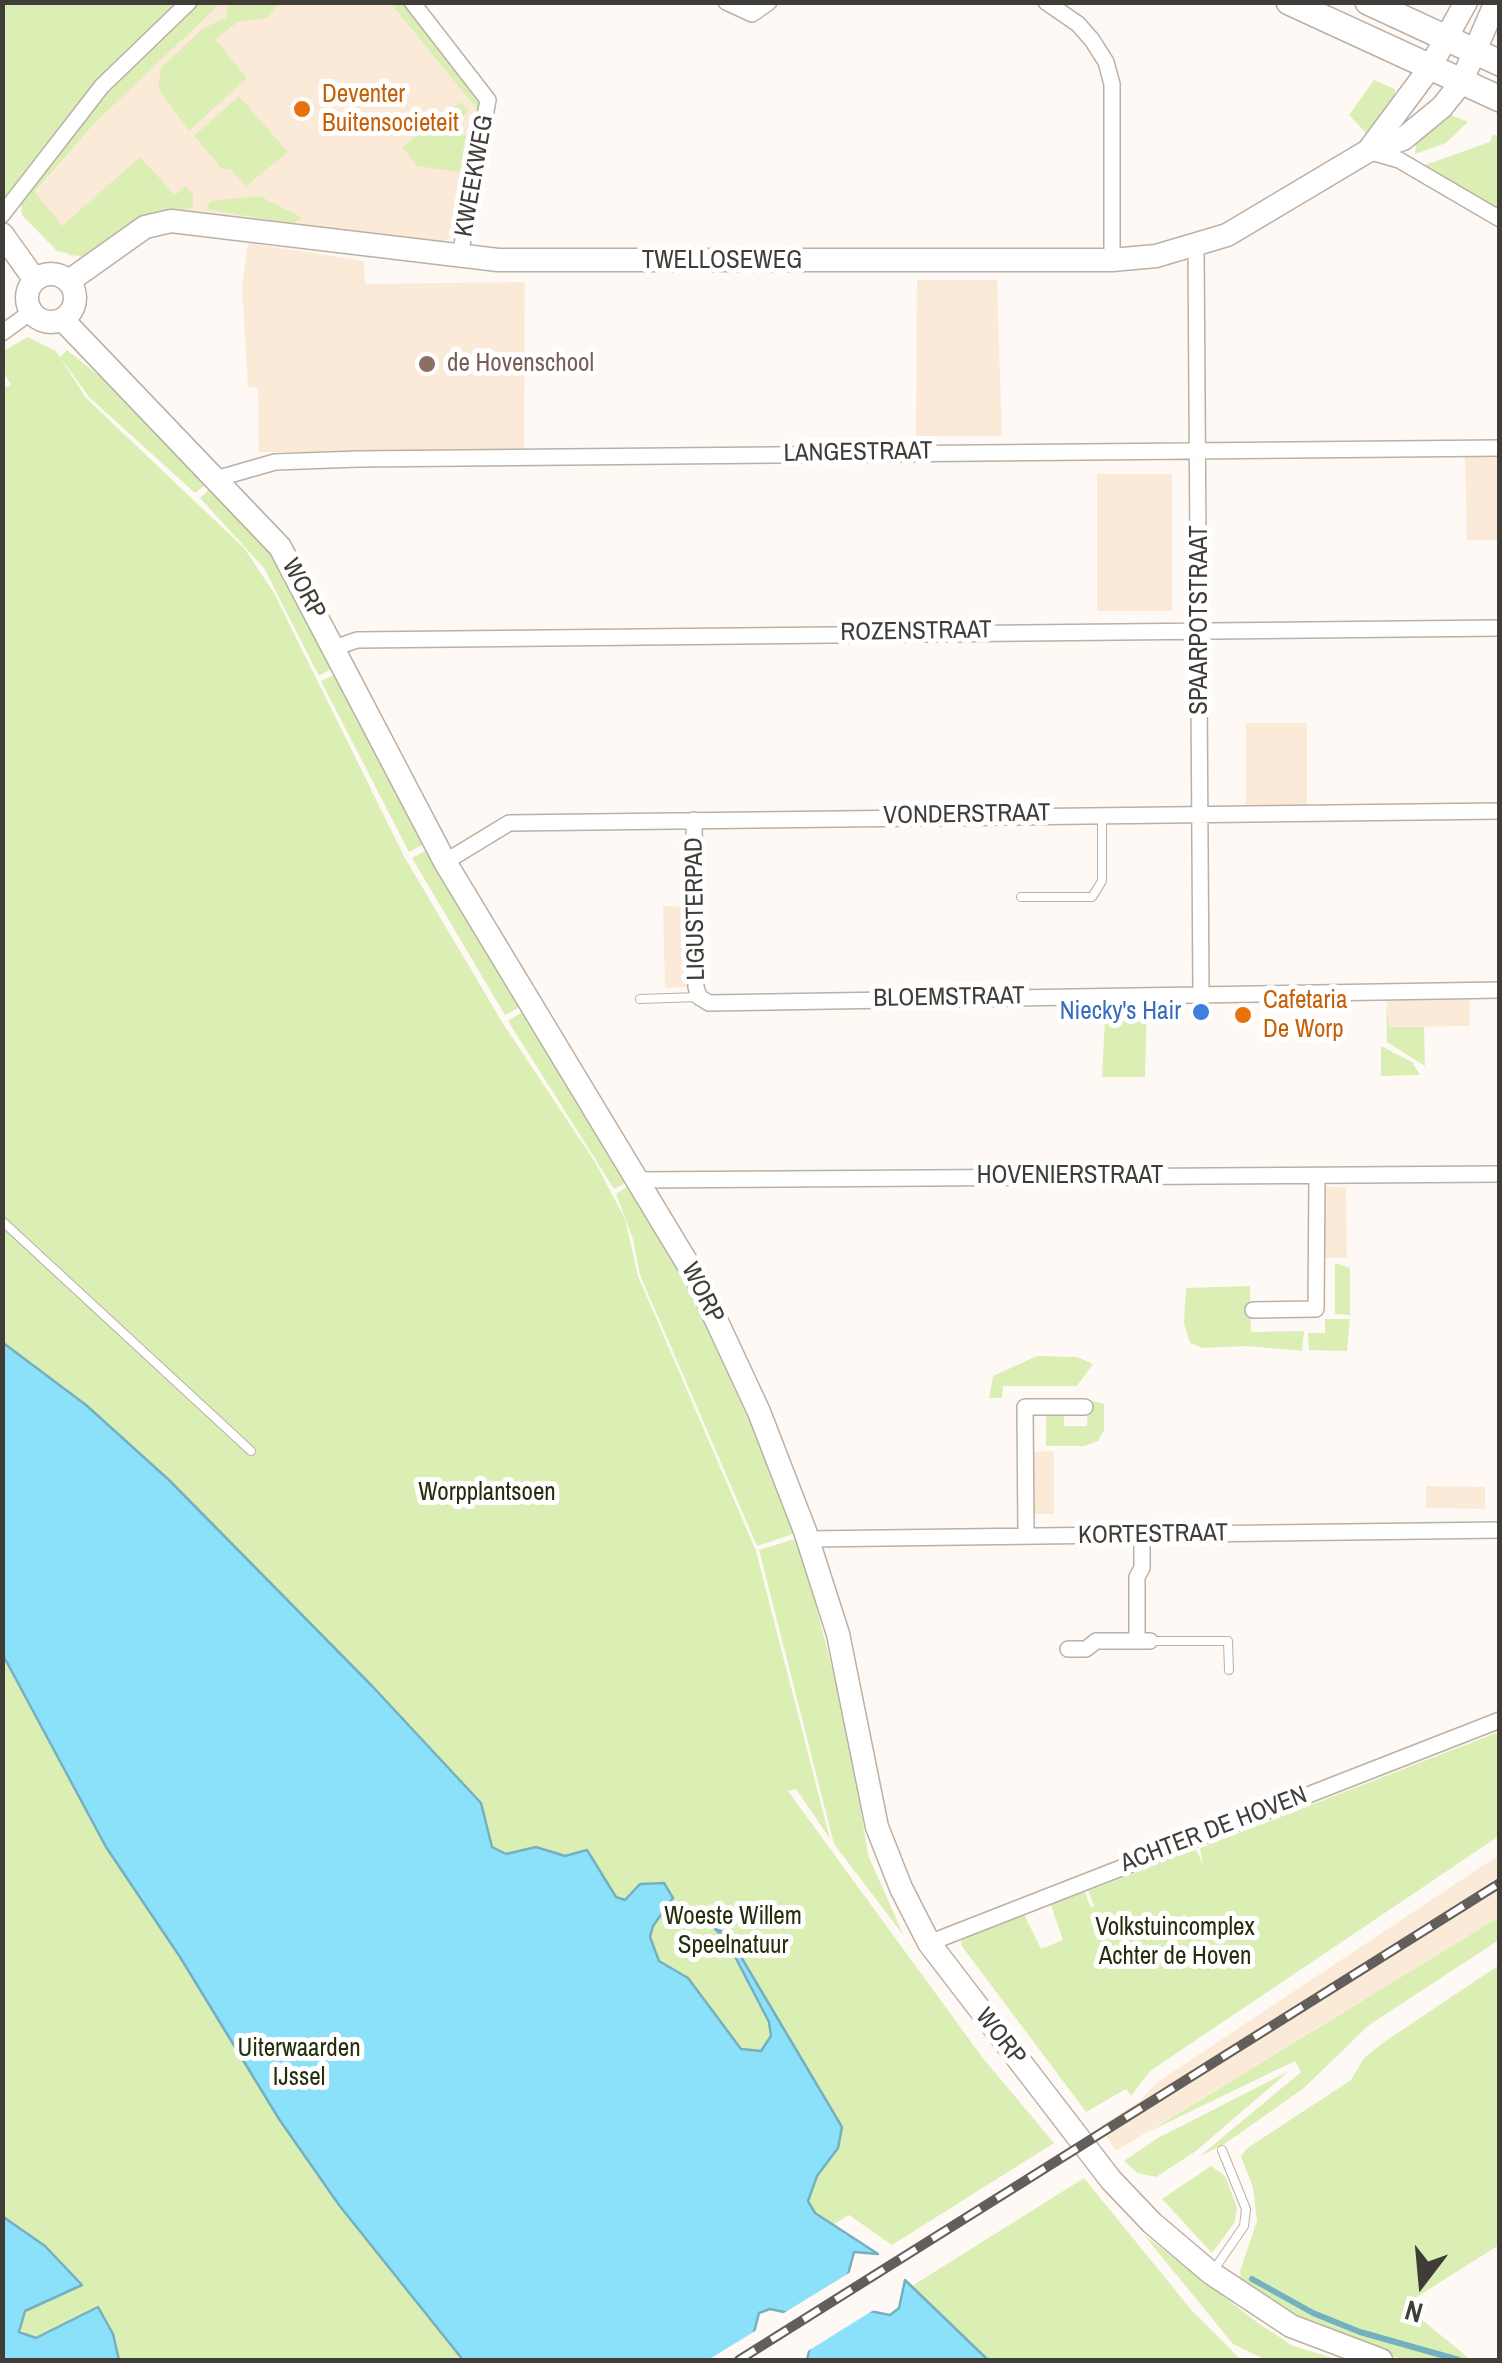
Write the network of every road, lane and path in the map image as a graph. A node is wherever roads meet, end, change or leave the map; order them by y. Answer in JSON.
{"nodes":[{"id":1,"x":189,"y":2,"type":"edge"},
{"id":2,"x":412,"y":2,"type":"edge"},
{"id":3,"x":726,"y":2,"type":"edge"},
{"id":4,"x":769,"y":2,"type":"edge"},
{"id":5,"x":1046,"y":2,"type":"edge"},
{"id":6,"x":1289,"y":2,"type":"edge"},
{"id":7,"x":1368,"y":2,"type":"edge"},
{"id":8,"x":1466,"y":2,"type":"edge"},
{"id":9,"x":1496,"y":2,"type":"edge"},
{"id":10,"x":1446,"y":38,"type":"junction"},
{"id":11,"x":1488,"y":58,"type":"edge"},
{"id":12,"x":1429,"y":69,"type":"junction"},
{"id":13,"x":1461,"y":83,"type":"junction"},
{"id":14,"x":1500,"y":100,"type":"edge"},
{"id":15,"x":1368,"y":151,"type":"junction"},
{"id":16,"x":2,"y":215,"type":"edge"},
{"id":17,"x":1500,"y":220,"type":"edge"},
{"id":18,"x":2,"y":234,"type":"edge"},
{"id":19,"x":1196,"y":247,"type":"junction"},
{"id":20,"x":460,"y":256,"type":"junction"},
{"id":21,"x":1112,"y":260,"type":"junction"},
{"id":22,"x":35,"y":280,"type":"junction"},
{"id":23,"x":69,"y":281,"type":"junction"},
{"id":24,"x":31,"y":312,"type":"junction"},
{"id":25,"x":63,"y":320,"type":"junction"},
{"id":26,"x":2,"y":333,"type":"edge"},
{"id":27,"x":1500,"y":448,"type":"edge"},
{"id":28,"x":1200,"y":449,"type":"junction"},
{"id":29,"x":219,"y":478,"type":"junction"},
{"id":30,"x":1500,"y":628,"type":"edge"},
{"id":31,"x":1200,"y":630,"type":"junction"},
{"id":32,"x":334,"y":648,"type":"junction"},
{"id":33,"x":1200,"y":811,"type":"junction"},
{"id":34,"x":1500,"y":811,"type":"edge"},
{"id":35,"x":1102,"y":813,"type":"junction"},
{"id":36,"x":694,"y":820,"type":"junction"},
{"id":37,"x":445,"y":862,"type":"junction"},
{"id":38,"x":1021,"y":897,"type":"dead end"},
{"id":39,"x":1500,"y":990,"type":"edge"},
{"id":40,"x":1201,"y":993,"type":"junction"},
{"id":41,"x":699,"y":997,"type":"junction"},
{"id":42,"x":640,"y":999,"type":"dead end"},
{"id":43,"x":1500,"y":1174,"type":"edge"},
{"id":44,"x":1317,"y":1176,"type":"junction"},
{"id":45,"x":640,"y":1180,"type":"junction"},
{"id":46,"x":2,"y":1221,"type":"edge"},
{"id":47,"x":1252,"y":1310,"type":"dead end"},
{"id":48,"x":1085,"y":1407,"type":"dead end"},
{"id":49,"x":251,"y":1452,"type":"dead end"},
{"id":50,"x":1500,"y":1530,"type":"edge"},
{"id":51,"x":1142,"y":1535,"type":"junction"},
{"id":52,"x":1026,"y":1536,"type":"junction"},
{"id":53,"x":807,"y":1538,"type":"junction"},
{"id":54,"x":1144,"y":1641,"type":"junction"},
{"id":55,"x":1068,"y":1649,"type":"dead end"},
{"id":56,"x":1229,"y":1670,"type":"dead end"},
{"id":57,"x":1500,"y":1720,"type":"edge"},
{"id":58,"x":929,"y":1943,"type":"junction"},
{"id":59,"x":1222,"y":2150,"type":"dead end"},
{"id":60,"x":1211,"y":2273,"type":"junction"},
{"id":61,"x":1381,"y":2360,"type":"edge"}],
"edges":[{"from":1,"to":16,"type":"street"},
{"from":2,"to":20,"type":"street","name":"KWEEKWEG"},
{"from":3,"to":4,"type":"street"},
{"from":5,"to":21,"type":"street"},
{"from":6,"to":12,"type":"main road"},
{"from":7,"to":10,"type":"main road"},
{"from":8,"to":10,"type":"street","name":"TWELLOSEWEG"},
{"from":9,"to":11,"type":"street","name":"TWELLOSEWEG"},
{"from":10,"to":11,"type":"main road"},
{"from":10,"to":12,"type":"street","name":"TWELLOSEWEG"},
{"from":11,"to":13,"type":"street","name":"TWELLOSEWEG"},
{"from":12,"to":13,"type":"main road"},
{"from":12,"to":15,"type":"street","name":"TWELLOSEWEG"},
{"from":13,"to":14,"type":"main road"},
{"from":13,"to":15,"type":"street","name":"TWELLOSEWEG"},
{"from":15,"to":17,"type":"street"},
{"from":15,"to":19,"type":"street","name":"TWELLOSEWEG"},
{"from":18,"to":22,"type":"street"},
{"from":19,"to":21,"type":"street","name":"TWELLOSEWEG"},
{"from":19,"to":28,"type":"street","name":"SPAARPOTSTRAAT"},
{"from":20,"to":21,"type":"street","name":"TWELLOSEWEG"},
{"from":20,"to":23,"type":"street","name":"TWELLOSEWEG"},
{"from":22,"to":23,"type":"street"},
{"from":22,"to":24,"type":"street"},
{"from":23,"to":25,"type":"street"},
{"from":24,"to":25,"type":"street"},
{"from":24,"to":26,"type":"street"},
{"from":25,"to":29,"type":"street","name":"WORP"},
{"from":27,"to":28,"type":"street","name":"LANGESTRAAT"},
{"from":28,"to":29,"type":"street","name":"LANGESTRAAT"},
{"from":28,"to":31,"type":"street","name":"SPAARPOTSTRAAT"},
{"from":29,"to":32,"type":"street","name":"WORP"},
{"from":30,"to":31,"type":"street","name":"ROZENSTRAAT"},
{"from":31,"to":32,"type":"street","name":"ROZENSTRAAT"},
{"from":31,"to":33,"type":"street","name":"SPAARPOTSTRAAT"},
{"from":32,"to":37,"type":"street","name":"WORP"},
{"from":33,"to":34,"type":"street","name":"VONDERSTRAAT"},
{"from":33,"to":35,"type":"street","name":"VONDERSTRAAT"},
{"from":33,"to":40,"type":"street","name":"SPAARPOTSTRAAT"},
{"from":35,"to":36,"type":"street","name":"VONDERSTRAAT"},
{"from":35,"to":38,"type":"lane"},
{"from":36,"to":37,"type":"street","name":"VONDERSTRAAT"},
{"from":36,"to":41,"type":"street","name":"LIGUSTERPAD"},
{"from":37,"to":45,"type":"street","name":"WORP"},
{"from":39,"to":40,"type":"street","name":"BLOEMSTRAAT"},
{"from":40,"to":41,"type":"street","name":"BLOEMSTRAAT"},
{"from":41,"to":42,"type":"lane","name":"BLOEMSTRAAT"},
{"from":43,"to":44,"type":"street","name":"HOVENIERSTRAAT"},
{"from":44,"to":45,"type":"street","name":"HOVENIERSTRAAT"},
{"from":44,"to":47,"type":"street"},
{"from":45,"to":53,"type":"street","name":"WORP"},
{"from":46,"to":49,"type":"lane"},
{"from":48,"to":52,"type":"street"},
{"from":50,"to":51,"type":"street","name":"KORTESTRAAT"},
{"from":51,"to":52,"type":"street","name":"KORTESTRAAT"},
{"from":51,"to":54,"type":"street"},
{"from":52,"to":53,"type":"street","name":"KORTESTRAAT"},
{"from":53,"to":58,"type":"street","name":"WORP"},
{"from":54,"to":55,"type":"street"},
{"from":54,"to":56,"type":"lane"},
{"from":57,"to":58,"type":"street","name":"ACHTER DE HOVEN"},
{"from":58,"to":60,"type":"street","name":"WORP"},
{"from":59,"to":60,"type":"lane"},
{"from":60,"to":61,"type":"street","name":"WORP"}]}
